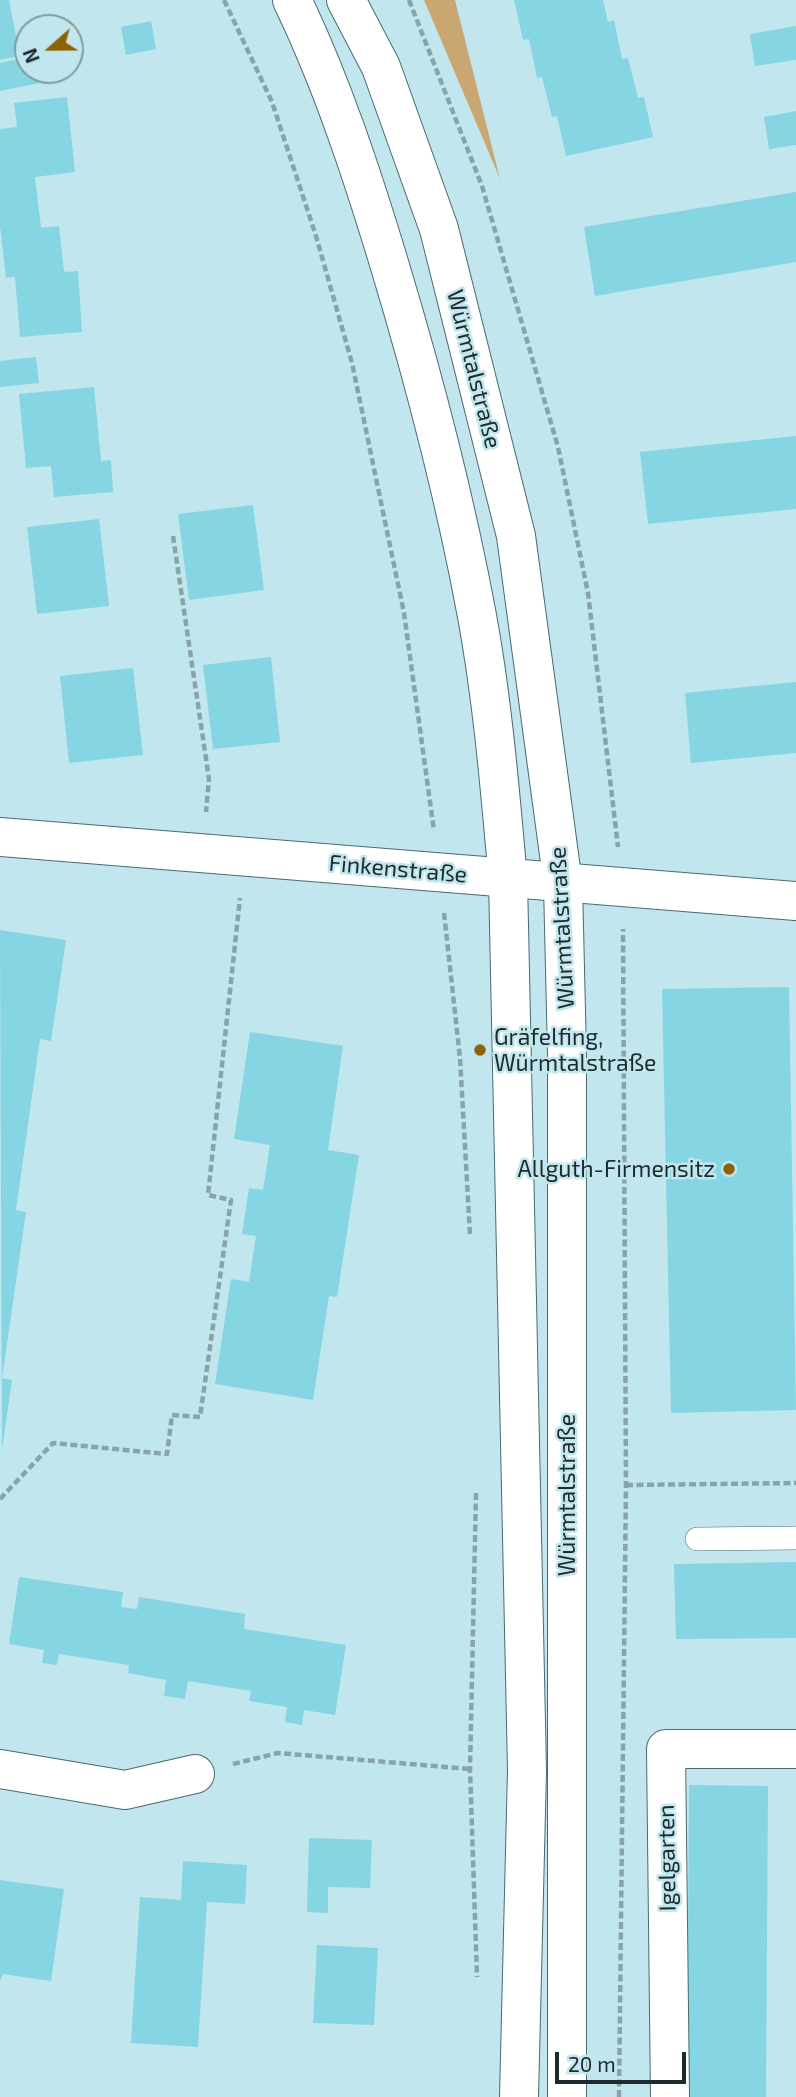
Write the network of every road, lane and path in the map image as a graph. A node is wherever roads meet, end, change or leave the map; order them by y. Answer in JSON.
{"nodes":[{"id":1,"x":224,"y":0,"type":"edge"},
{"id":2,"x":292,"y":0,"type":"edge"},
{"id":3,"x":346,"y":0,"type":"edge"},
{"id":4,"x":173,"y":536,"type":"dead end"},
{"id":5,"x":0,"y":837,"type":"edge"},
{"id":6,"x":203,"y":855,"type":"junction"},
{"id":7,"x":245,"y":857,"type":"junction"},
{"id":8,"x":440,"y":872,"type":"junction"},
{"id":9,"x":508,"y":878,"type":"junction"},
{"id":10,"x":564,"y":884,"type":"junction"},
{"id":11,"x":796,"y":901,"type":"edge"},
{"id":12,"x":470,"y":1239,"type":"dead end"},
{"id":13,"x":796,"y":1483,"type":"edge"},
{"id":14,"x":626,"y":1485,"type":"dead end"},
{"id":15,"x":476,"y":1489,"type":"dead end"},
{"id":16,"x":0,"y":1499,"type":"edge"},
{"id":17,"x":796,"y":1538,"type":"edge"},
{"id":18,"x":697,"y":1539,"type":"dead end"},
{"id":19,"x":796,"y":1749,"type":"edge"},
{"id":20,"x":0,"y":1769,"type":"edge"},
{"id":21,"x":470,"y":1769,"type":"junction"},
{"id":22,"x":195,"y":1774,"type":"joint"},
{"id":23,"x":477,"y":1978,"type":"dead end"},
{"id":24,"x":519,"y":2097,"type":"edge"},
{"id":25,"x":567,"y":2097,"type":"edge"},
{"id":26,"x":670,"y":2097,"type":"edge"}],
"edges":[{"from":1,"to":8,"type":"path"},
{"from":2,"to":9,"type":"main road","name":"Würmtalstraße"},
{"from":3,"to":10,"type":"main road","name":"Würmtalstraße"},
{"from":4,"to":6,"type":"path"},
{"from":5,"to":6,"type":"main road","name":"Finkenstraße"},
{"from":6,"to":7,"type":"main road","name":"Finkenstraße"},
{"from":7,"to":8,"type":"main road","name":"Finkenstraße"},
{"from":7,"to":16,"type":"path"},
{"from":8,"to":9,"type":"main road","name":"Finkenstraße"},
{"from":8,"to":12,"type":"path"},
{"from":9,"to":10,"type":"main road","name":"Finkenstraße"},
{"from":9,"to":24,"type":"main road","name":"Würmtalstraße"},
{"from":10,"to":11,"type":"main road","name":"Finkenstraße"},
{"from":10,"to":25,"type":"main road","name":"Würmtalstraße"},
{"from":13,"to":14,"type":"path"},
{"from":15,"to":21,"type":"path"},
{"from":17,"to":18,"type":"lane"},
{"from":19,"to":26,"type":"main road","name":"Igelgarten"},
{"from":20,"to":22,"type":"main road"},
{"from":21,"to":22,"type":"path"},
{"from":21,"to":23,"type":"path"}]}
